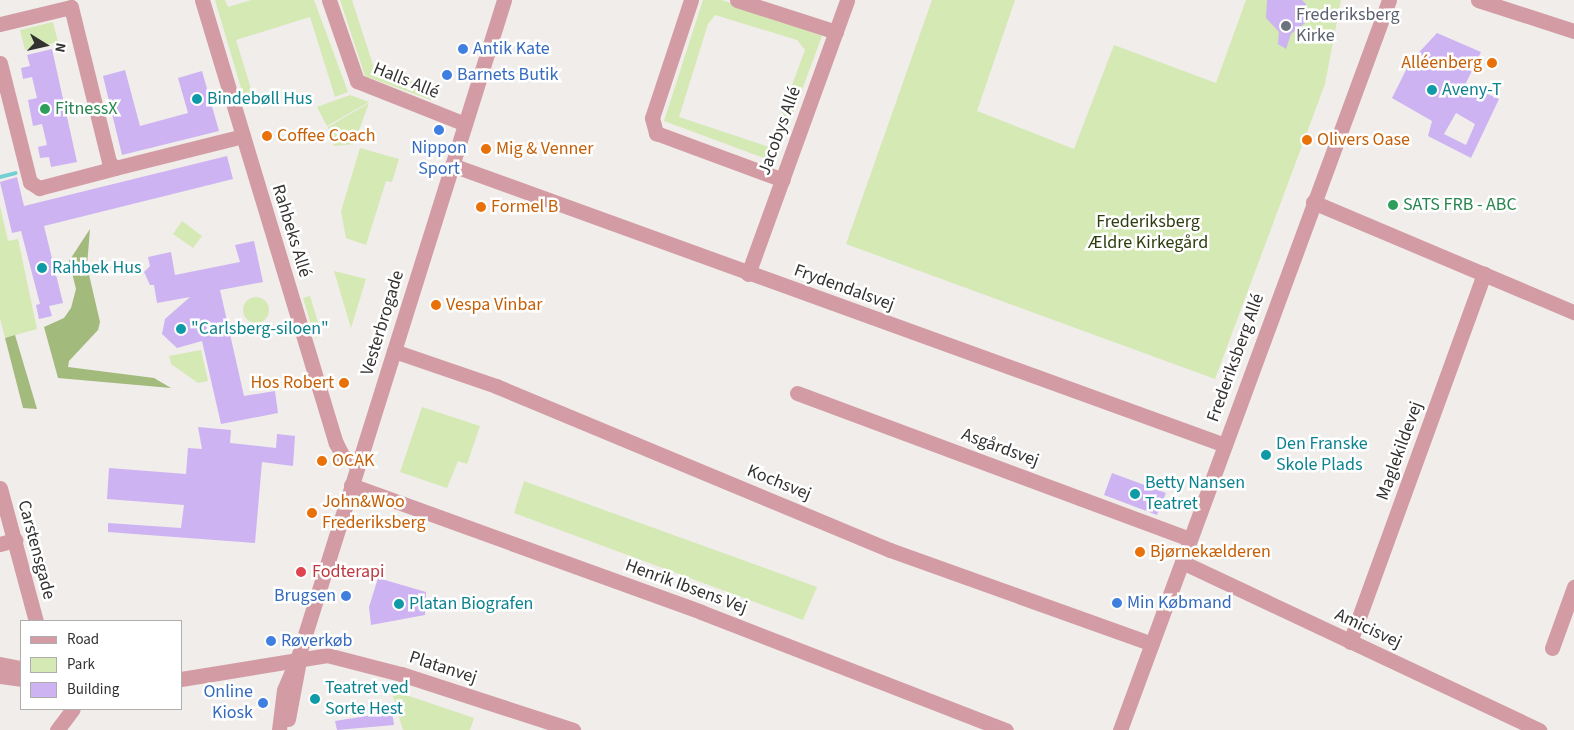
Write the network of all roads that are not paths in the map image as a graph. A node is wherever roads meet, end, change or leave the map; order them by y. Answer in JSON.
{"nodes":[{"id":1,"x":202,"y":0,"type":"edge"},
{"id":2,"x":329,"y":0,"type":"edge"},
{"id":3,"x":504,"y":0,"type":"edge"},
{"id":4,"x":691,"y":0,"type":"edge"},
{"id":5,"x":737,"y":0,"type":"edge"},
{"id":6,"x":847,"y":0,"type":"edge"},
{"id":7,"x":1389,"y":0,"type":"edge"},
{"id":8,"x":1478,"y":0,"type":"edge"},
{"id":9,"x":0,"y":24,"type":"edge"},
{"id":10,"x":1574,"y":31,"type":"edge"},
{"id":11,"x":836,"y":32,"type":"junction"},
{"id":12,"x":0,"y":64,"type":"edge"},
{"id":13,"x":465,"y":124,"type":"junction"},
{"id":14,"x":243,"y":136,"type":"junction"},
{"id":15,"x":452,"y":165,"type":"junction"},
{"id":16,"x":115,"y":168,"type":"junction"},
{"id":17,"x":783,"y":180,"type":"junction"},
{"id":18,"x":1313,"y":202,"type":"junction"},
{"id":19,"x":748,"y":274,"type":"junction"},
{"id":20,"x":1484,"y":274,"type":"junction"},
{"id":21,"x":1574,"y":312,"type":"edge"},
{"id":22,"x":394,"y":351,"type":"junction"},
{"id":23,"x":797,"y":393,"type":"dead end"},
{"id":24,"x":1225,"y":445,"type":"junction"},
{"id":25,"x":357,"y":465,"type":"junction"},
{"id":26,"x":351,"y":485,"type":"junction"},
{"id":27,"x":0,"y":488,"type":"edge"},
{"id":28,"x":1190,"y":539,"type":"junction"},
{"id":29,"x":15,"y":540,"type":"junction"},
{"id":30,"x":0,"y":544,"type":"edge"},
{"id":31,"x":1182,"y":562,"type":"junction"},
{"id":32,"x":1574,"y":586,"type":"edge"},
{"id":33,"x":36,"y":620,"type":"edge"},
{"id":34,"x":1350,"y":642,"type":"junction"},
{"id":35,"x":1152,"y":644,"type":"junction"},
{"id":36,"x":1552,"y":648,"type":"dead end"},
{"id":37,"x":298,"y":657,"type":"junction"},
{"id":38,"x":0,"y":664,"type":"edge"},
{"id":39,"x":20,"y":668,"type":"edge"},
{"id":40,"x":0,"y":676,"type":"edge"},
{"id":41,"x":20,"y":679,"type":"edge"},
{"id":42,"x":182,"y":679,"type":"edge"},
{"id":43,"x":72,"y":710,"type":"edge"},
{"id":44,"x":1126,"y":728,"type":"edge"},
{"id":45,"x":57,"y":730,"type":"edge"},
{"id":46,"x":279,"y":730,"type":"edge"},
{"id":47,"x":287,"y":730,"type":"edge"},
{"id":48,"x":573,"y":730,"type":"edge"},
{"id":49,"x":1006,"y":730,"type":"edge"},
{"id":50,"x":1539,"y":730,"type":"edge"}],
"edges":[{"from":1,"to":14,"type":"street","name":"Rahbeks Allé"},
{"from":2,"to":13,"type":"street","name":"Halls Allé"},
{"from":3,"to":13,"type":"street","name":"Vesterbrogade"},
{"from":4,"to":17,"type":"street"},
{"from":5,"to":11,"type":"street"},
{"from":6,"to":11,"type":"street","name":"Jacobys Allé"},
{"from":7,"to":18,"type":"street","name":"Frederiksberg Allé"},
{"from":8,"to":10,"type":"street"},
{"from":9,"to":16,"type":"street"},
{"from":11,"to":17,"type":"street","name":"Jacobys Allé"},
{"from":12,"to":16,"type":"street"},
{"from":13,"to":15,"type":"street","name":"Vesterbrogade"},
{"from":14,"to":16,"type":"street"},
{"from":14,"to":25,"type":"street","name":"Rahbeks Allé"},
{"from":15,"to":19,"type":"street","name":"Frydendalsvej"},
{"from":15,"to":22,"type":"street","name":"Vesterbrogade"},
{"from":17,"to":19,"type":"street","name":"Jacobys Allé"},
{"from":18,"to":20,"type":"street"},
{"from":18,"to":24,"type":"street","name":"Frederiksberg Allé"},
{"from":19,"to":24,"type":"street","name":"Frydendalsvej"},
{"from":20,"to":21,"type":"street"},
{"from":20,"to":34,"type":"street","name":"Maglekildevej"},
{"from":22,"to":25,"type":"street","name":"Vesterbrogade"},
{"from":22,"to":35,"type":"street","name":"Kochsvej"},
{"from":23,"to":28,"type":"street","name":"Asgårdsvej"},
{"from":24,"to":28,"type":"street","name":"Frederiksberg Allé"},
{"from":25,"to":26,"type":"street","name":"Vesterbrogade"},
{"from":26,"to":37,"type":"street","name":"Vesterbrogade"},
{"from":26,"to":49,"type":"street","name":"Henrik Ibsens Vej"},
{"from":27,"to":29,"type":"street","name":"Carstensgade"},
{"from":28,"to":31,"type":"street","name":"Frederiksberg Allé"},
{"from":29,"to":30,"type":"street"},
{"from":29,"to":33,"type":"street","name":"Carstensgade"},
{"from":31,"to":34,"type":"street","name":"Amicisvej"},
{"from":31,"to":35,"type":"street","name":"Frederiksberg Allé"},
{"from":32,"to":36,"type":"street"},
{"from":34,"to":50,"type":"street","name":"Amicisvej"},
{"from":35,"to":44,"type":"street","name":"Frederiksberg Allé"},
{"from":37,"to":42,"type":"street","name":"Platanvej"},
{"from":37,"to":46,"type":"street","name":"Vesterbrogade"},
{"from":37,"to":47,"type":"street","name":"Vesterbrogade"},
{"from":37,"to":48,"type":"street","name":"Platanvej"},
{"from":38,"to":39,"type":"street"},
{"from":40,"to":41,"type":"street"},
{"from":43,"to":45,"type":"street"}]}
